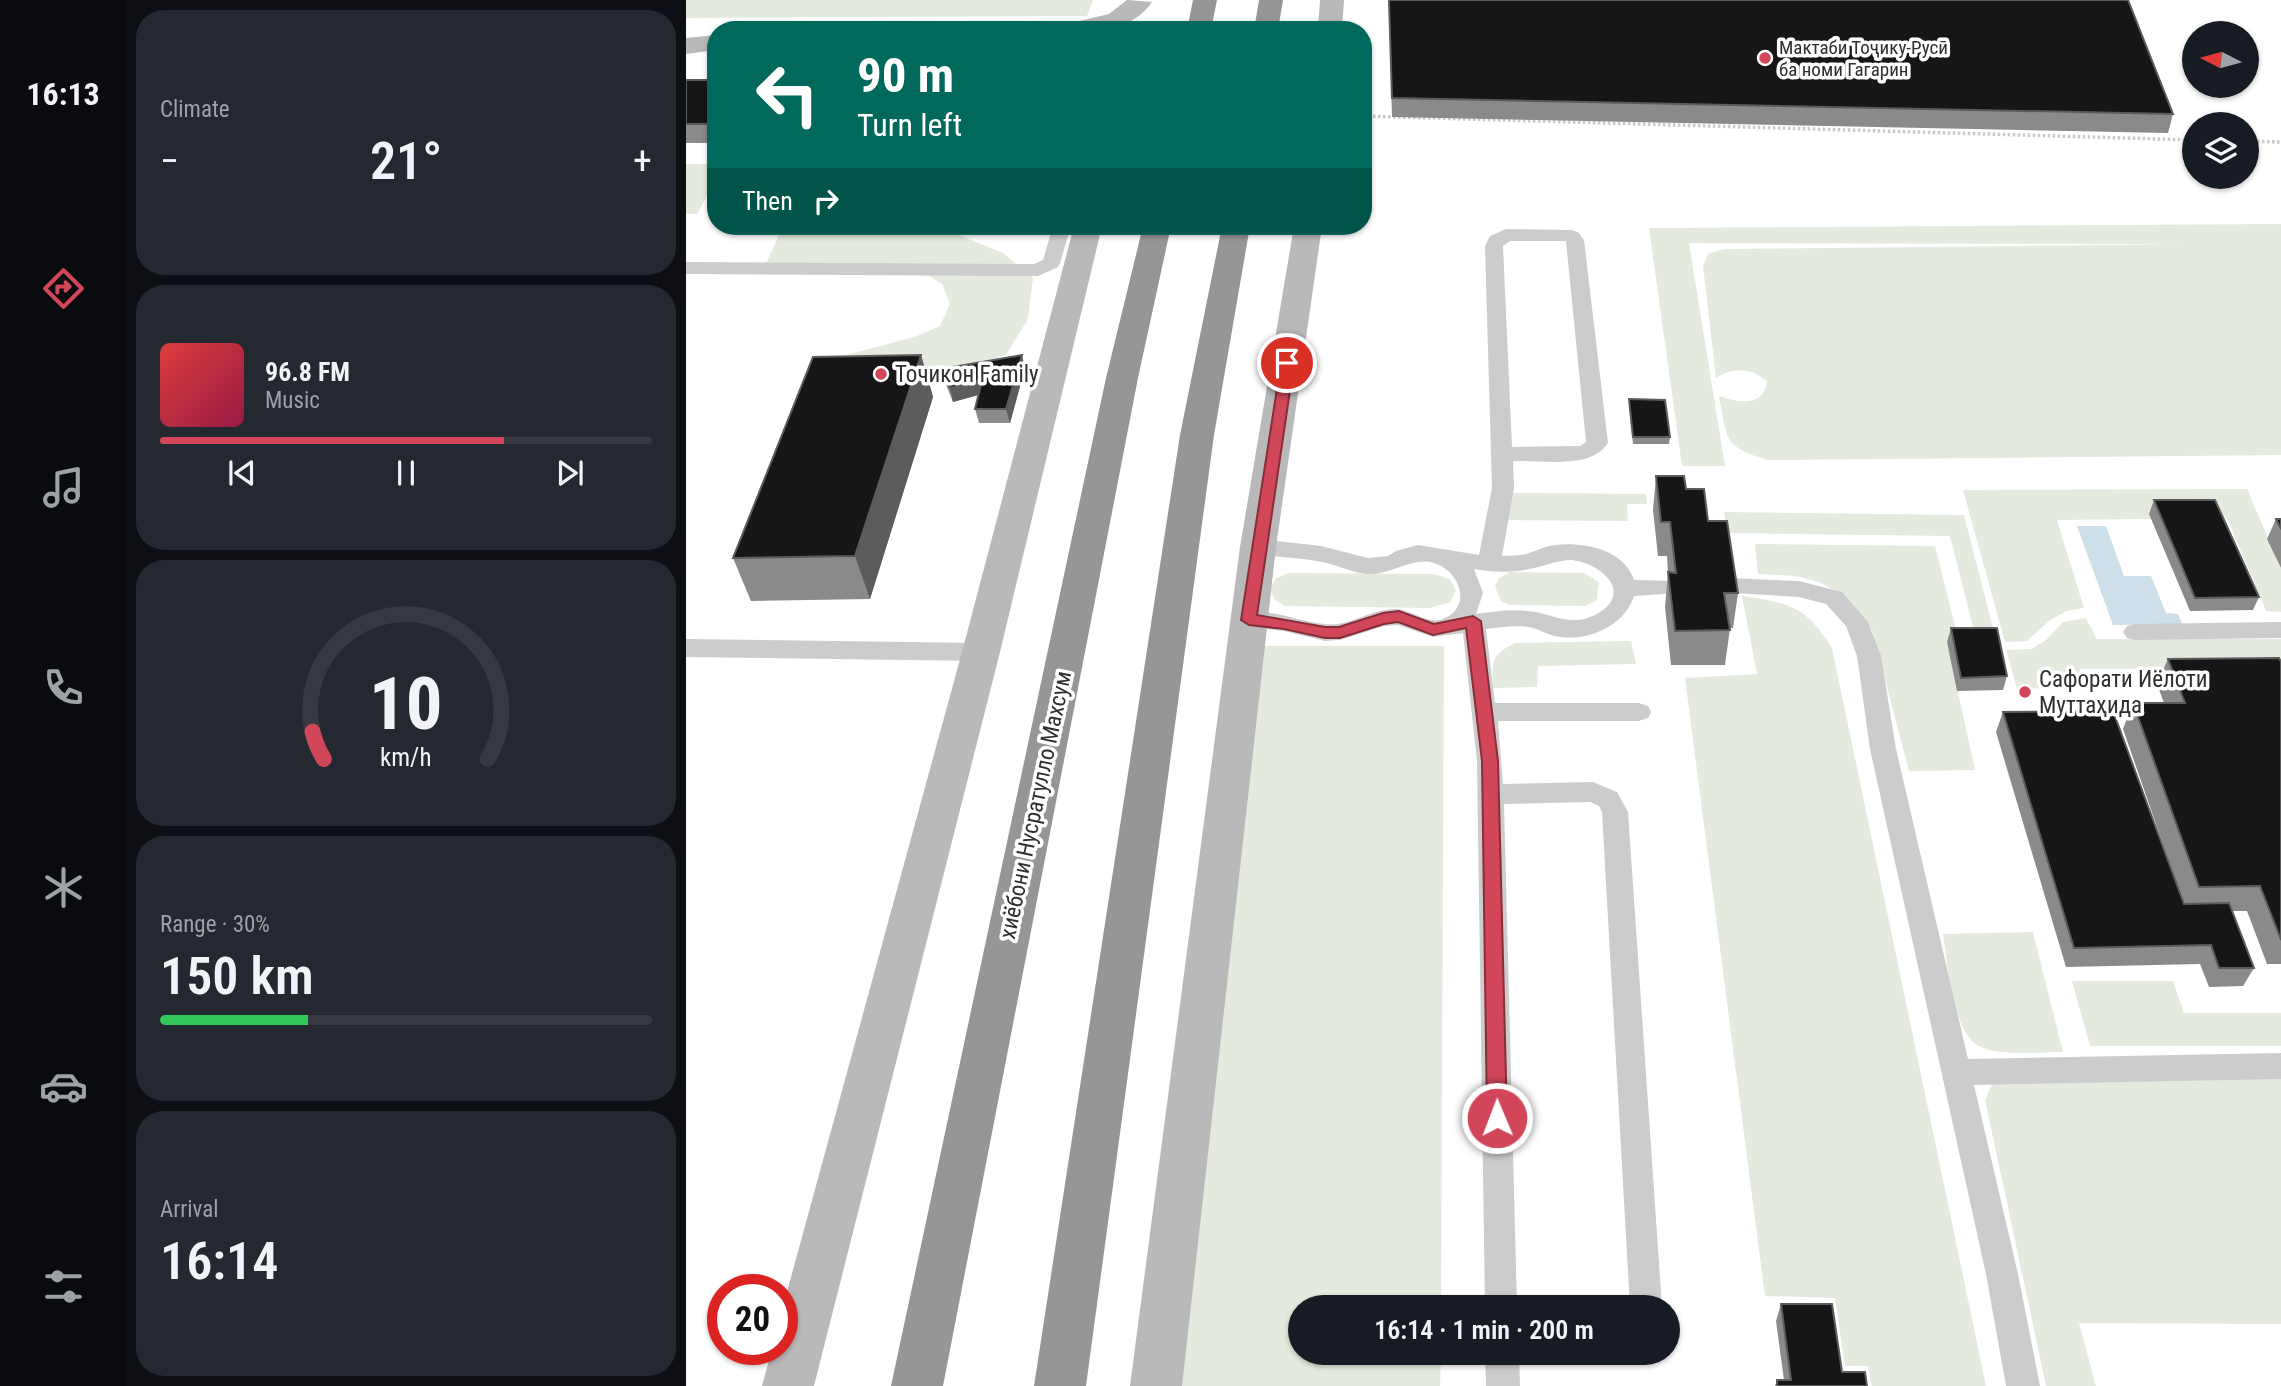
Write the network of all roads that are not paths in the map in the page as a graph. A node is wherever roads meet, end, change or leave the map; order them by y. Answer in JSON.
{"nodes":[{"id":1,"x":1205,"y":0,"type":"edge"},
{"id":2,"x":1271,"y":0,"type":"edge"},
{"id":3,"x":1332,"y":0,"type":"edge"},
{"id":4,"x":1141,"y":1,"type":"edge"},
{"id":5,"x":1112,"y":21,"type":"edge"},
{"id":6,"x":1138,"y":21,"type":"edge"},
{"id":7,"x":1201,"y":21,"type":"edge"},
{"id":8,"x":1268,"y":21,"type":"edge"},
{"id":9,"x":1331,"y":21,"type":"edge"},
{"id":10,"x":707,"y":43,"type":"edge"},
{"id":11,"x":686,"y":46,"type":"edge"},
{"id":12,"x":686,"y":55,"type":"edge"},
{"id":13,"x":707,"y":55,"type":"edge"},
{"id":14,"x":1059,"y":235,"type":"edge"},
{"id":15,"x":1086,"y":235,"type":"edge"},
{"id":16,"x":1155,"y":235,"type":"edge"},
{"id":17,"x":1234,"y":235,"type":"edge"},
{"id":18,"x":1307,"y":235,"type":"edge"},
{"id":19,"x":686,"y":268,"type":"edge"},
{"id":20,"x":1501,"y":454,"type":"junction"},
{"id":21,"x":1258,"y":547,"type":"junction"},
{"id":22,"x":1445,"y":556,"type":"junction"},
{"id":23,"x":1497,"y":564,"type":"junction"},
{"id":24,"x":1727,"y":586,"type":"edge"},
{"id":25,"x":1670,"y":587,"type":"edge"},
{"id":26,"x":1625,"y":588,"type":"junction"},
{"id":27,"x":1505,"y":618,"type":"junction"},
{"id":28,"x":1249,"y":620,"type":"junction"},
{"id":29,"x":1473,"y":621,"type":"junction"},
{"id":30,"x":1444,"y":629,"type":"junction"},
{"id":31,"x":2281,"y":630,"type":"edge"},
{"id":32,"x":2135,"y":632,"type":"dead end"},
{"id":33,"x":686,"y":648,"type":"edge"},
{"id":34,"x":981,"y":652,"type":"junction"},
{"id":35,"x":1485,"y":712,"type":"junction"},
{"id":36,"x":1639,"y":712,"type":"dead end"},
{"id":37,"x":1490,"y":794,"type":"junction"},
{"id":38,"x":2281,"y":1066,"type":"edge"},
{"id":39,"x":1955,"y":1072,"type":"junction"},
{"id":40,"x":1501,"y":1295,"type":"edge"},
{"id":41,"x":1645,"y":1295,"type":"edge"},
{"id":42,"x":1502,"y":1365,"type":"edge"},
{"id":43,"x":788,"y":1385,"type":"edge"},
{"id":44,"x":916,"y":1386,"type":"edge"},
{"id":45,"x":1060,"y":1386,"type":"edge"},
{"id":46,"x":1156,"y":1386,"type":"edge"},
{"id":47,"x":1503,"y":1386,"type":"edge"},
{"id":48,"x":2024,"y":1386,"type":"edge"}],
"edges":[{"from":1,"to":7,"type":"highway"},
{"from":2,"to":8,"type":"highway"},
{"from":3,"to":9,"type":"street"},
{"from":4,"to":5,"type":"street"},
{"from":4,"to":6,"type":"street"},
{"from":10,"to":11,"type":"street"},
{"from":12,"to":13,"type":"street"},
{"from":14,"to":19,"type":"lane"},
{"from":15,"to":34,"type":"street"},
{"from":16,"to":44,"type":"highway","name":"хиёбони Нусратулло Махсум"},
{"from":17,"to":45,"type":"highway"},
{"from":18,"to":21,"type":"street"},
{"from":20,"to":20,"type":"lane"},
{"from":20,"to":23,"type":"lane"},
{"from":21,"to":22,"type":"lane"},
{"from":21,"to":28,"type":"street"},
{"from":22,"to":23,"type":"lane"},
{"from":22,"to":30,"type":"lane"},
{"from":23,"to":26,"type":"lane"},
{"from":23,"to":27,"type":"lane"},
{"from":24,"to":39,"type":"lane"},
{"from":25,"to":26,"type":"lane"},
{"from":26,"to":27,"type":"lane"},
{"from":27,"to":29,"type":"lane"},
{"from":28,"to":30,"type":"lane"},
{"from":28,"to":46,"type":"street"},
{"from":29,"to":30,"type":"lane"},
{"from":29,"to":35,"type":"lane"},
{"from":31,"to":32,"type":"lane"},
{"from":33,"to":34,"type":"lane"},
{"from":34,"to":43,"type":"street"},
{"from":35,"to":36,"type":"lane"},
{"from":35,"to":37,"type":"lane"},
{"from":37,"to":40,"type":"lane"},
{"from":37,"to":41,"type":"lane"},
{"from":38,"to":39,"type":"lane"},
{"from":39,"to":48,"type":"lane"},
{"from":42,"to":47,"type":"lane"}]}
